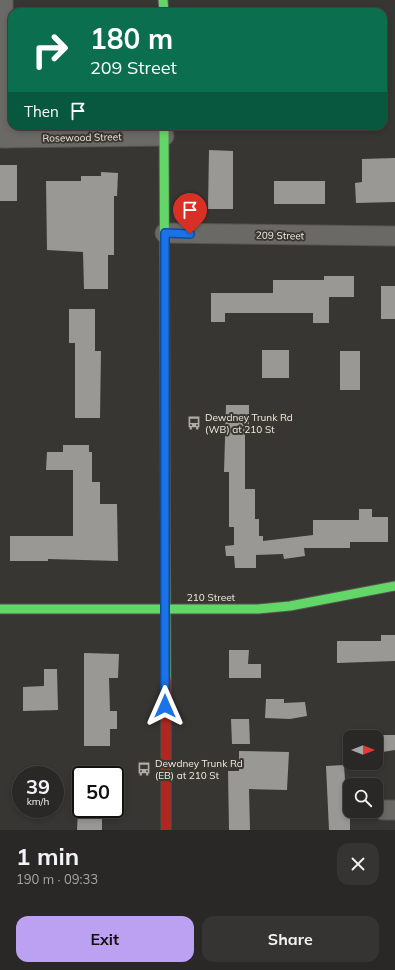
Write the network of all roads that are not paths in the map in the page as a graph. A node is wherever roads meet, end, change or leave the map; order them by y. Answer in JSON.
{"nodes":[{"id":1,"x":3,"y":0,"type":"edge"},
{"id":2,"x":164,"y":131,"type":"edge"},
{"id":3,"x":3,"y":138,"type":"edge"},
{"id":4,"x":165,"y":233,"type":"junction"},
{"id":5,"x":395,"y":236,"type":"edge"},
{"id":6,"x":395,"y":586,"type":"edge"},
{"id":7,"x":165,"y":608,"type":"junction"},
{"id":8,"x":0,"y":609,"type":"edge"},
{"id":9,"x":166,"y":830,"type":"edge"}],
"edges":[{"from":1,"to":3,"type":"street"},
{"from":2,"to":3,"type":"street","name":"Rosewood Street"},
{"from":2,"to":4,"type":"main road"},
{"from":4,"to":5,"type":"street","name":"209 Street"},
{"from":4,"to":7,"type":"main road"},
{"from":6,"to":7,"type":"main road","name":"210 Street"},
{"from":7,"to":8,"type":"main road","name":"210 Street"},
{"from":7,"to":9,"type":"main road"}]}
